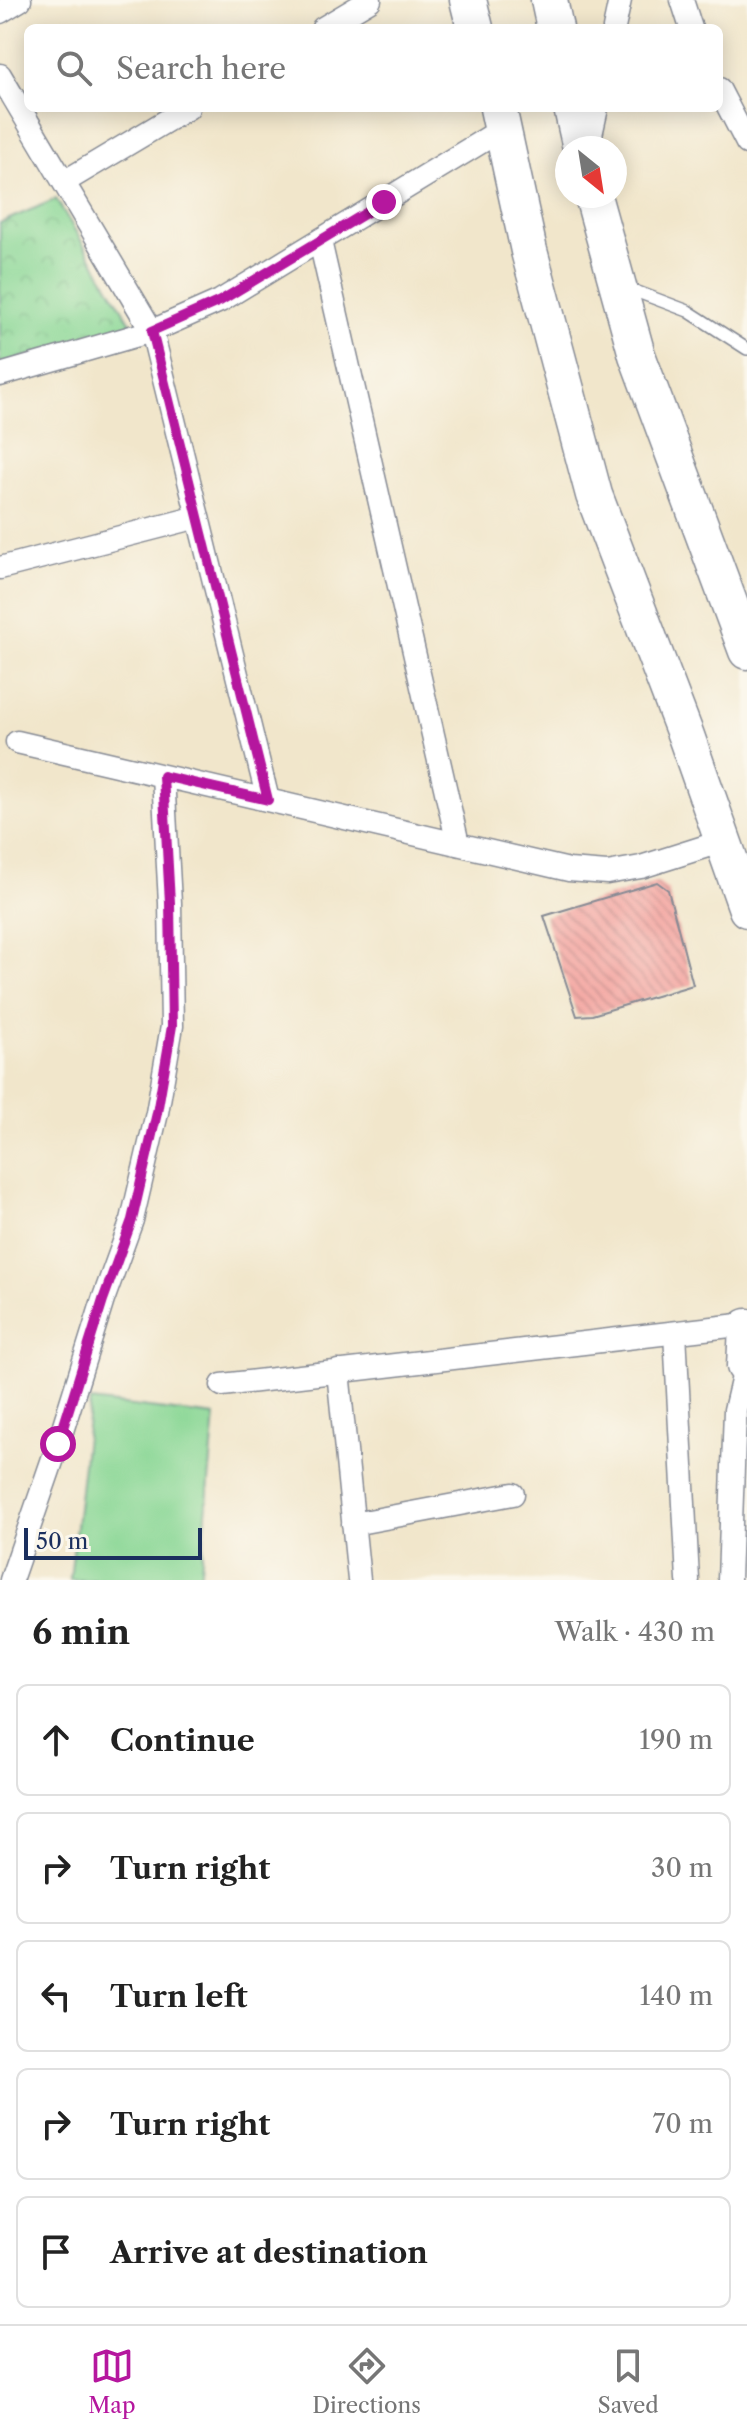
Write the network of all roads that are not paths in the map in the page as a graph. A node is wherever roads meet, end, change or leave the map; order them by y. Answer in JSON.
{"nodes":[{"id":1,"x":20,"y":0,"type":"edge"},
{"id":2,"x":370,"y":0,"type":"edge"},
{"id":3,"x":468,"y":0,"type":"edge"},
{"id":4,"x":549,"y":0,"type":"edge"},
{"id":5,"x":620,"y":0,"type":"edge"},
{"id":6,"x":682,"y":0,"type":"edge"},
{"id":7,"x":0,"y":12,"type":"edge"},
{"id":8,"x":330,"y":24,"type":"edge"},
{"id":9,"x":474,"y":24,"type":"edge"},
{"id":10,"x":554,"y":24,"type":"edge"},
{"id":11,"x":615,"y":24,"type":"edge"},
{"id":12,"x":690,"y":24,"type":"edge"},
{"id":13,"x":0,"y":75,"type":"edge"},
{"id":14,"x":723,"y":97,"type":"edge"},
{"id":15,"x":181,"y":112,"type":"edge"},
{"id":16,"x":573,"y":112,"type":"edge"},
{"id":17,"x":596,"y":112,"type":"edge"},
{"id":18,"x":501,"y":118,"type":"edge"},
{"id":19,"x":578,"y":136,"type":"edge"},
{"id":20,"x":591,"y":136,"type":"edge"},
{"id":21,"x":747,"y":143,"type":"edge"},
{"id":22,"x":64,"y":182,"type":"junction"},
{"id":23,"x":596,"y":208,"type":"edge"},
{"id":24,"x":320,"y":241,"type":"junction"},
{"id":25,"x":617,"y":285,"type":"junction"},
{"id":26,"x":152,"y":331,"type":"junction"},
{"id":27,"x":747,"y":349,"type":"edge"},
{"id":28,"x":0,"y":375,"type":"edge"},
{"id":29,"x":198,"y":517,"type":"junction"},
{"id":30,"x":0,"y":568,"type":"edge"},
{"id":31,"x":747,"y":651,"type":"edge"},
{"id":32,"x":17,"y":742,"type":"dead end"},
{"id":33,"x":163,"y":776,"type":"junction"},
{"id":34,"x":268,"y":800,"type":"junction"},
{"id":35,"x":723,"y":841,"type":"junction"},
{"id":36,"x":458,"y":844,"type":"junction"},
{"id":37,"x":747,"y":909,"type":"edge"},
{"id":38,"x":747,"y":1326,"type":"edge"},
{"id":39,"x":675,"y":1333,"type":"junction"},
{"id":40,"x":746,"y":1363,"type":"edge"},
{"id":41,"x":338,"y":1371,"type":"junction"},
{"id":42,"x":222,"y":1385,"type":"dead end"},
{"id":43,"x":513,"y":1494,"type":"dead end"},
{"id":44,"x":353,"y":1524,"type":"junction"},
{"id":45,"x":11,"y":1580,"type":"edge"},
{"id":46,"x":359,"y":1580,"type":"edge"},
{"id":47,"x":688,"y":1580,"type":"edge"},
{"id":48,"x":726,"y":1580,"type":"edge"}],
"edges":[{"from":1,"to":7,"type":"street"},
{"from":2,"to":8,"type":"street"},
{"from":3,"to":9,"type":"main road"},
{"from":4,"to":10,"type":"main road"},
{"from":5,"to":11,"type":"street"},
{"from":6,"to":12,"type":"street"},
{"from":13,"to":22,"type":"street"},
{"from":14,"to":21,"type":"street"},
{"from":15,"to":22,"type":"street"},
{"from":16,"to":19,"type":"main road"},
{"from":17,"to":20,"type":"street"},
{"from":18,"to":24,"type":"street"},
{"from":18,"to":35,"type":"main road"},
{"from":22,"to":26,"type":"street"},
{"from":23,"to":25,"type":"main road"},
{"from":24,"to":26,"type":"street"},
{"from":24,"to":36,"type":"street"},
{"from":25,"to":27,"type":"lane"},
{"from":25,"to":31,"type":"main road"},
{"from":26,"to":28,"type":"street"},
{"from":26,"to":29,"type":"street"},
{"from":29,"to":30,"type":"street"},
{"from":29,"to":34,"type":"street"},
{"from":32,"to":33,"type":"street"},
{"from":33,"to":34,"type":"street"},
{"from":33,"to":45,"type":"street"},
{"from":34,"to":36,"type":"street"},
{"from":35,"to":36,"type":"street"},
{"from":35,"to":37,"type":"main road"},
{"from":38,"to":39,"type":"street"},
{"from":38,"to":40,"type":"main road"},
{"from":39,"to":41,"type":"street"},
{"from":39,"to":47,"type":"street"},
{"from":40,"to":48,"type":"street"},
{"from":41,"to":42,"type":"street"},
{"from":41,"to":44,"type":"street"},
{"from":43,"to":44,"type":"street"},
{"from":44,"to":46,"type":"street"}]}
